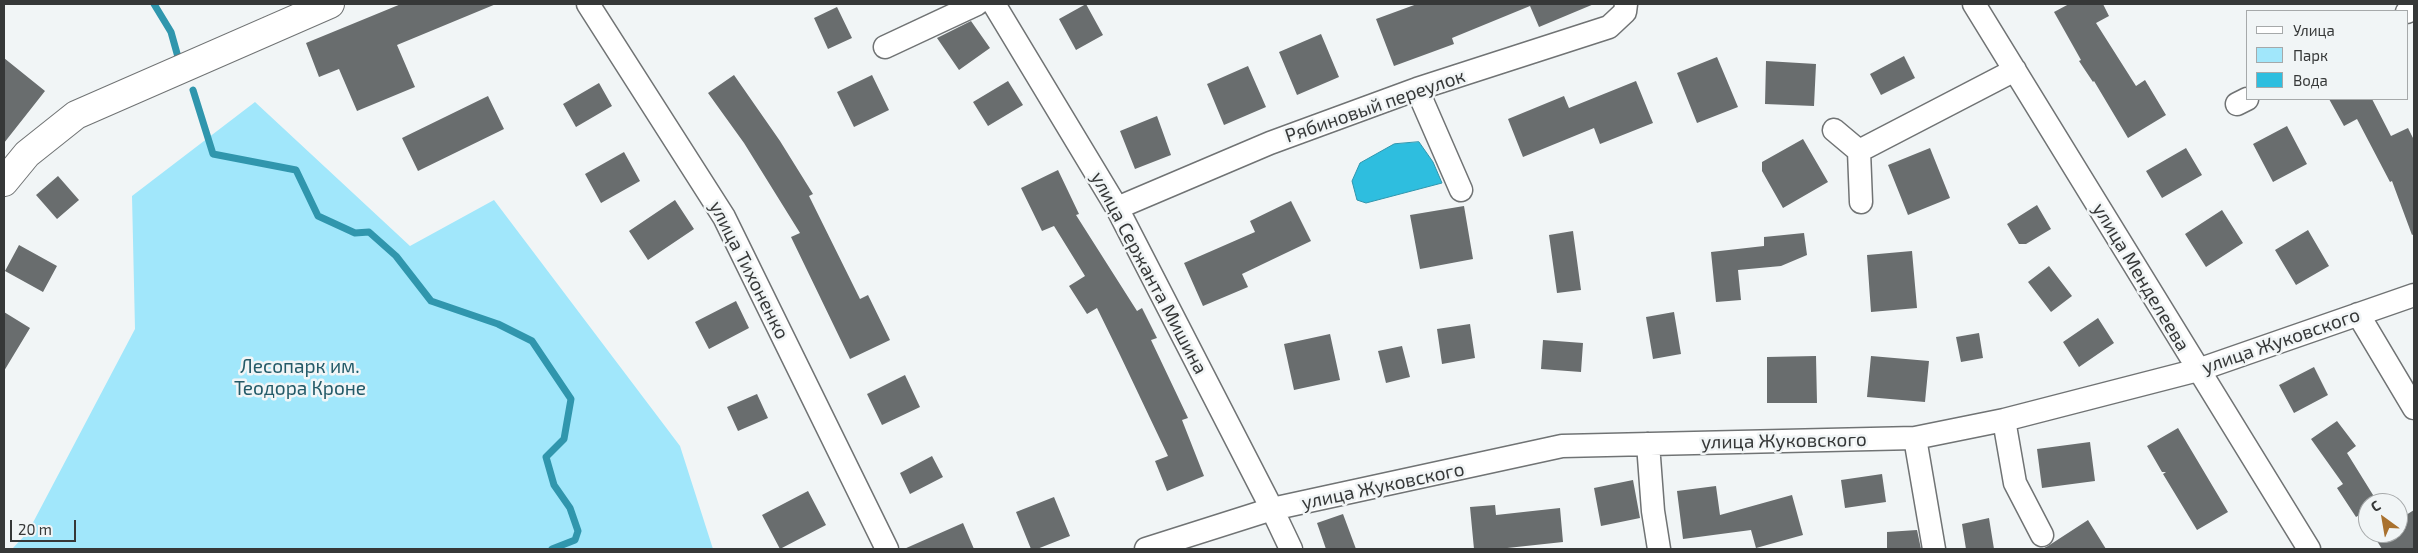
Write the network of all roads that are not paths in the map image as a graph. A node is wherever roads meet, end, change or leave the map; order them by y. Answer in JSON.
{"nodes":[{"id":1,"x":330,"y":4,"type":"edge"},
{"id":2,"x":588,"y":4,"type":"edge"},
{"id":3,"x":977,"y":4,"type":"edge"},
{"id":4,"x":994,"y":4,"type":"edge"},
{"id":5,"x":1626,"y":4,"type":"edge"},
{"id":6,"x":1974,"y":4,"type":"edge"},
{"id":7,"x":885,"y":47,"type":"dead end"},
{"id":8,"x":2014,"y":70,"type":"junction"},
{"id":9,"x":1417,"y":90,"type":"junction"},
{"id":10,"x":1834,"y":130,"type":"dead end"},
{"id":11,"x":1860,"y":152,"type":"junction"},
{"id":12,"x":4,"y":182,"type":"edge"},
{"id":13,"x":1462,"y":190,"type":"dead end"},
{"id":14,"x":1861,"y":202,"type":"dead end"},
{"id":15,"x":1117,"y":208,"type":"junction"},
{"id":16,"x":2414,"y":295,"type":"edge"},
{"id":17,"x":2358,"y":314,"type":"junction"},
{"id":18,"x":2198,"y":370,"type":"junction"},
{"id":19,"x":2414,"y":408,"type":"edge"},
{"id":20,"x":2004,"y":420,"type":"junction"},
{"id":21,"x":1915,"y":438,"type":"junction"},
{"id":22,"x":1648,"y":444,"type":"junction"},
{"id":23,"x":1272,"y":509,"type":"junction"},
{"id":24,"x":2042,"y":535,"type":"dead end"},
{"id":25,"x":887,"y":549,"type":"edge"},
{"id":26,"x":1146,"y":549,"type":"edge"},
{"id":27,"x":1291,"y":549,"type":"edge"},
{"id":28,"x":1659,"y":549,"type":"edge"},
{"id":29,"x":1934,"y":549,"type":"edge"},
{"id":30,"x":2309,"y":549,"type":"edge"}],
"edges":[{"from":1,"to":12,"type":"main road"},
{"from":2,"to":25,"type":"street","name":"улица Тихоненко"},
{"from":3,"to":7,"type":"street"},
{"from":4,"to":15,"type":"street","name":"улица Сержанта Мишина"},
{"from":5,"to":9,"type":"street","name":"Рябиновый переулок"},
{"from":6,"to":8,"type":"street","name":"улица Менделеева"},
{"from":8,"to":11,"type":"street"},
{"from":8,"to":18,"type":"street","name":"улица Менделеева"},
{"from":9,"to":13,"type":"street"},
{"from":9,"to":15,"type":"street","name":"Рябиновый переулок"},
{"from":10,"to":11,"type":"street"},
{"from":11,"to":14,"type":"street"},
{"from":15,"to":23,"type":"street","name":"улица Сержанта Мишина"},
{"from":16,"to":17,"type":"street","name":"улица Жуковского"},
{"from":17,"to":18,"type":"street","name":"улица Жуковского"},
{"from":17,"to":19,"type":"street"},
{"from":18,"to":20,"type":"street","name":"улица Жуковского"},
{"from":18,"to":30,"type":"street","name":"улица Менделеева"},
{"from":20,"to":21,"type":"street","name":"улица Жуковского"},
{"from":20,"to":24,"type":"street"},
{"from":21,"to":22,"type":"street","name":"улица Жуковского"},
{"from":21,"to":29,"type":"street"},
{"from":22,"to":23,"type":"street","name":"улица Жуковского"},
{"from":22,"to":28,"type":"street"},
{"from":23,"to":26,"type":"street","name":"улица Жуковского"},
{"from":23,"to":27,"type":"street","name":"улица Сержанта Мишина"}]}
